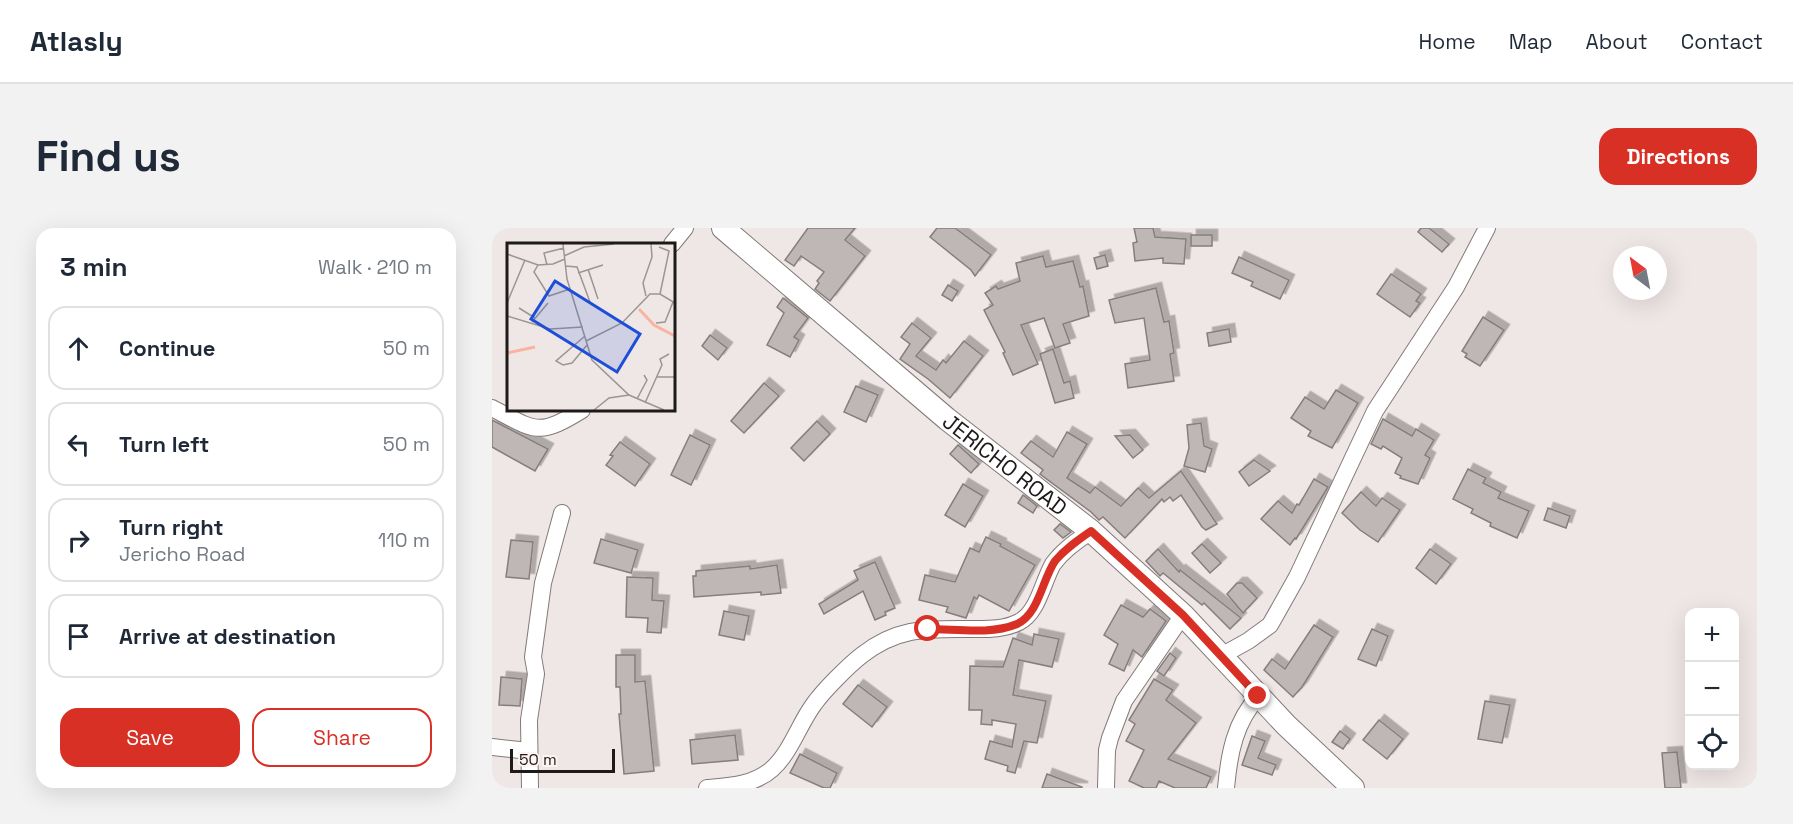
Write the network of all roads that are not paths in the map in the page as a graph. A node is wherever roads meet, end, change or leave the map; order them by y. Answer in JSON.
{"nodes":[{"id":1,"x":685,"y":228,"type":"edge"},
{"id":2,"x":723,"y":228,"type":"edge"},
{"id":3,"x":1487,"y":228,"type":"edge"},
{"id":4,"x":673,"y":243,"type":"edge"},
{"id":5,"x":492,"y":408,"type":"edge"},
{"id":6,"x":580,"y":411,"type":"edge"},
{"id":7,"x":562,"y":513,"type":"dead end"},
{"id":8,"x":1091,"y":531,"type":"junction"},
{"id":9,"x":1183,"y":615,"type":"junction"},
{"id":10,"x":1221,"y":656,"type":"junction"},
{"id":11,"x":1258,"y":696,"type":"junction"},
{"id":12,"x":492,"y":747,"type":"edge"},
{"id":13,"x":529,"y":752,"type":"junction"},
{"id":14,"x":530,"y":788,"type":"edge"},
{"id":15,"x":707,"y":788,"type":"edge"},
{"id":16,"x":1106,"y":788,"type":"edge"},
{"id":17,"x":1226,"y":788,"type":"edge"},
{"id":18,"x":1353,"y":788,"type":"edge"}],
"edges":[{"from":1,"to":4,"type":"street"},
{"from":2,"to":8,"type":"street","name":"JERICHO ROAD"},
{"from":3,"to":10,"type":"street"},
{"from":5,"to":6,"type":"street"},
{"from":7,"to":13,"type":"street"},
{"from":8,"to":9,"type":"street","name":"JERICHO ROAD"},
{"from":8,"to":15,"type":"street"},
{"from":9,"to":10,"type":"street","name":"JERICHO ROAD"},
{"from":9,"to":16,"type":"street"},
{"from":10,"to":11,"type":"street","name":"JERICHO ROAD"},
{"from":11,"to":17,"type":"street"},
{"from":11,"to":18,"type":"street","name":"JERICHO ROAD"},
{"from":12,"to":13,"type":"street"},
{"from":13,"to":14,"type":"street"}]}
